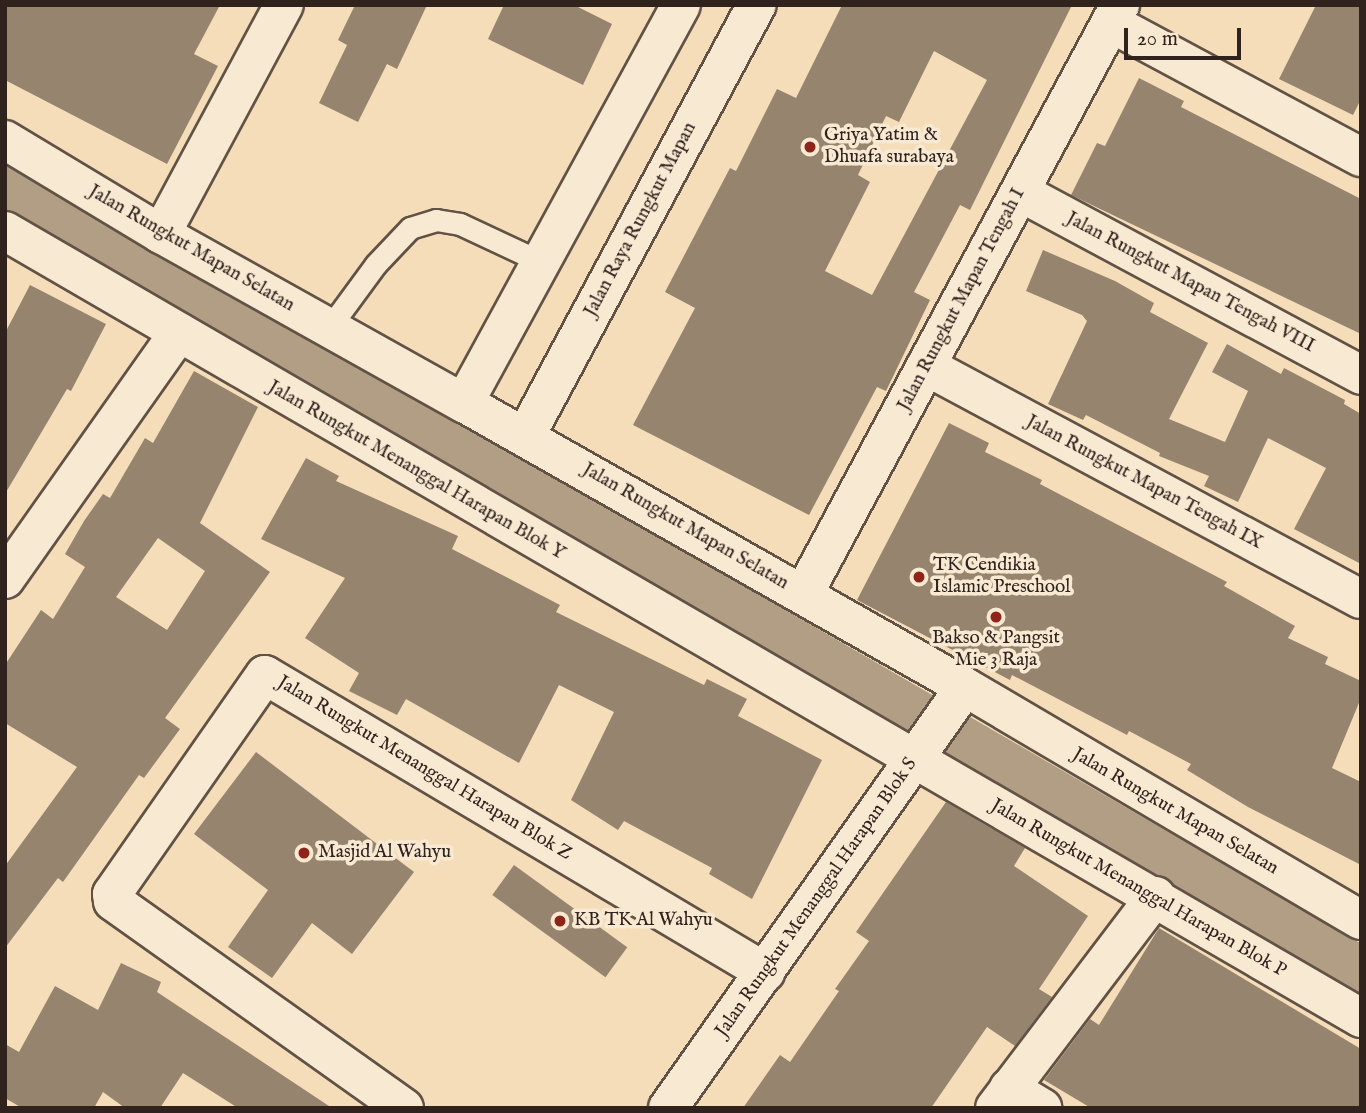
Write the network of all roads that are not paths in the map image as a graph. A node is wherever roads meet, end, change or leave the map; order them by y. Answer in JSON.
{"nodes":[{"id":1,"x":285,"y":5,"type":"edge"},
{"id":2,"x":681,"y":5,"type":"edge"},
{"id":3,"x":757,"y":5,"type":"edge"},
{"id":4,"x":1116,"y":14,"type":"edge"},
{"id":5,"x":5,"y":140,"type":"edge"},
{"id":6,"x":1361,"y":157,"type":"edge"},
{"id":7,"x":1020,"y":192,"type":"junction"},
{"id":8,"x":5,"y":231,"type":"edge"},
{"id":9,"x":161,"y":234,"type":"junction"},
{"id":10,"x":541,"y":262,"type":"junction"},
{"id":11,"x":329,"y":328,"type":"junction"},
{"id":12,"x":179,"y":332,"type":"junction"},
{"id":13,"x":926,"y":366,"type":"junction"},
{"id":14,"x":1361,"y":375,"type":"edge"},
{"id":15,"x":464,"y":403,"type":"junction"},
{"id":16,"x":526,"y":435,"type":"junction"},
{"id":17,"x":5,"y":579,"type":"edge"},
{"id":18,"x":803,"y":595,"type":"junction"},
{"id":19,"x":1361,"y":599,"type":"edge"},
{"id":20,"x":959,"y":695,"type":"junction"},
{"id":21,"x":918,"y":756,"type":"junction"},
{"id":22,"x":1156,"y":897,"type":"junction"},
{"id":23,"x":1361,"y":920,"type":"edge"},
{"id":24,"x":765,"y":972,"type":"junction"},
{"id":25,"x":1361,"y":1018,"type":"edge"},
{"id":26,"x":1002,"y":1098,"type":"edge"},
{"id":27,"x":404,"y":1108,"type":"edge"},
{"id":28,"x":668,"y":1108,"type":"edge"},
{"id":29,"x":1042,"y":1108,"type":"edge"}],
"edges":[{"from":1,"to":9,"type":"street"},
{"from":2,"to":10,"type":"street"},
{"from":3,"to":16,"type":"street","name":"Jalan Raya Rungkut Mapan"},
{"from":4,"to":6,"type":"street"},
{"from":4,"to":7,"type":"street","name":"Jalan Rungkut Mapan Tengah I"},
{"from":5,"to":9,"type":"street","name":"Jalan Rungkut Mapan Selatan"},
{"from":7,"to":13,"type":"street","name":"Jalan Rungkut Mapan Tengah I"},
{"from":7,"to":14,"type":"street","name":"Jalan Rungkut Mapan Tengah VIII"},
{"from":8,"to":12,"type":"street","name":"Jalan Rungkut Menanggal Harapan Blok Y"},
{"from":9,"to":11,"type":"street","name":"Jalan Rungkut Mapan Selatan"},
{"from":10,"to":11,"type":"lane"},
{"from":10,"to":15,"type":"street"},
{"from":11,"to":15,"type":"street","name":"Jalan Rungkut Mapan Selatan"},
{"from":12,"to":17,"type":"street"},
{"from":12,"to":21,"type":"street","name":"Jalan Rungkut Menanggal Harapan Blok Y"},
{"from":13,"to":18,"type":"street","name":"Jalan Rungkut Mapan Tengah I"},
{"from":13,"to":19,"type":"street","name":"Jalan Rungkut Mapan Tengah IX"},
{"from":15,"to":16,"type":"street","name":"Jalan Rungkut Mapan Selatan"},
{"from":16,"to":18,"type":"street","name":"Jalan Rungkut Mapan Selatan"},
{"from":18,"to":20,"type":"street","name":"Jalan Rungkut Mapan Selatan"},
{"from":20,"to":21,"type":"street","name":"Jalan Rungkut Menanggal Harapan Blok S"},
{"from":20,"to":23,"type":"street","name":"Jalan Rungkut Mapan Selatan"},
{"from":21,"to":22,"type":"street","name":"Jalan Rungkut Menanggal Harapan Blok P"},
{"from":21,"to":24,"type":"street","name":"Jalan Rungkut Menanggal Harapan Blok S"},
{"from":22,"to":25,"type":"street","name":"Jalan Rungkut Menanggal Harapan Blok P"},
{"from":22,"to":26,"type":"street"},
{"from":24,"to":27,"type":"street","name":"Jalan Rungkut Menanggal Harapan Blok Z"},
{"from":24,"to":28,"type":"street","name":"Jalan Rungkut Menanggal Harapan Blok S"},
{"from":26,"to":29,"type":"street"}]}
